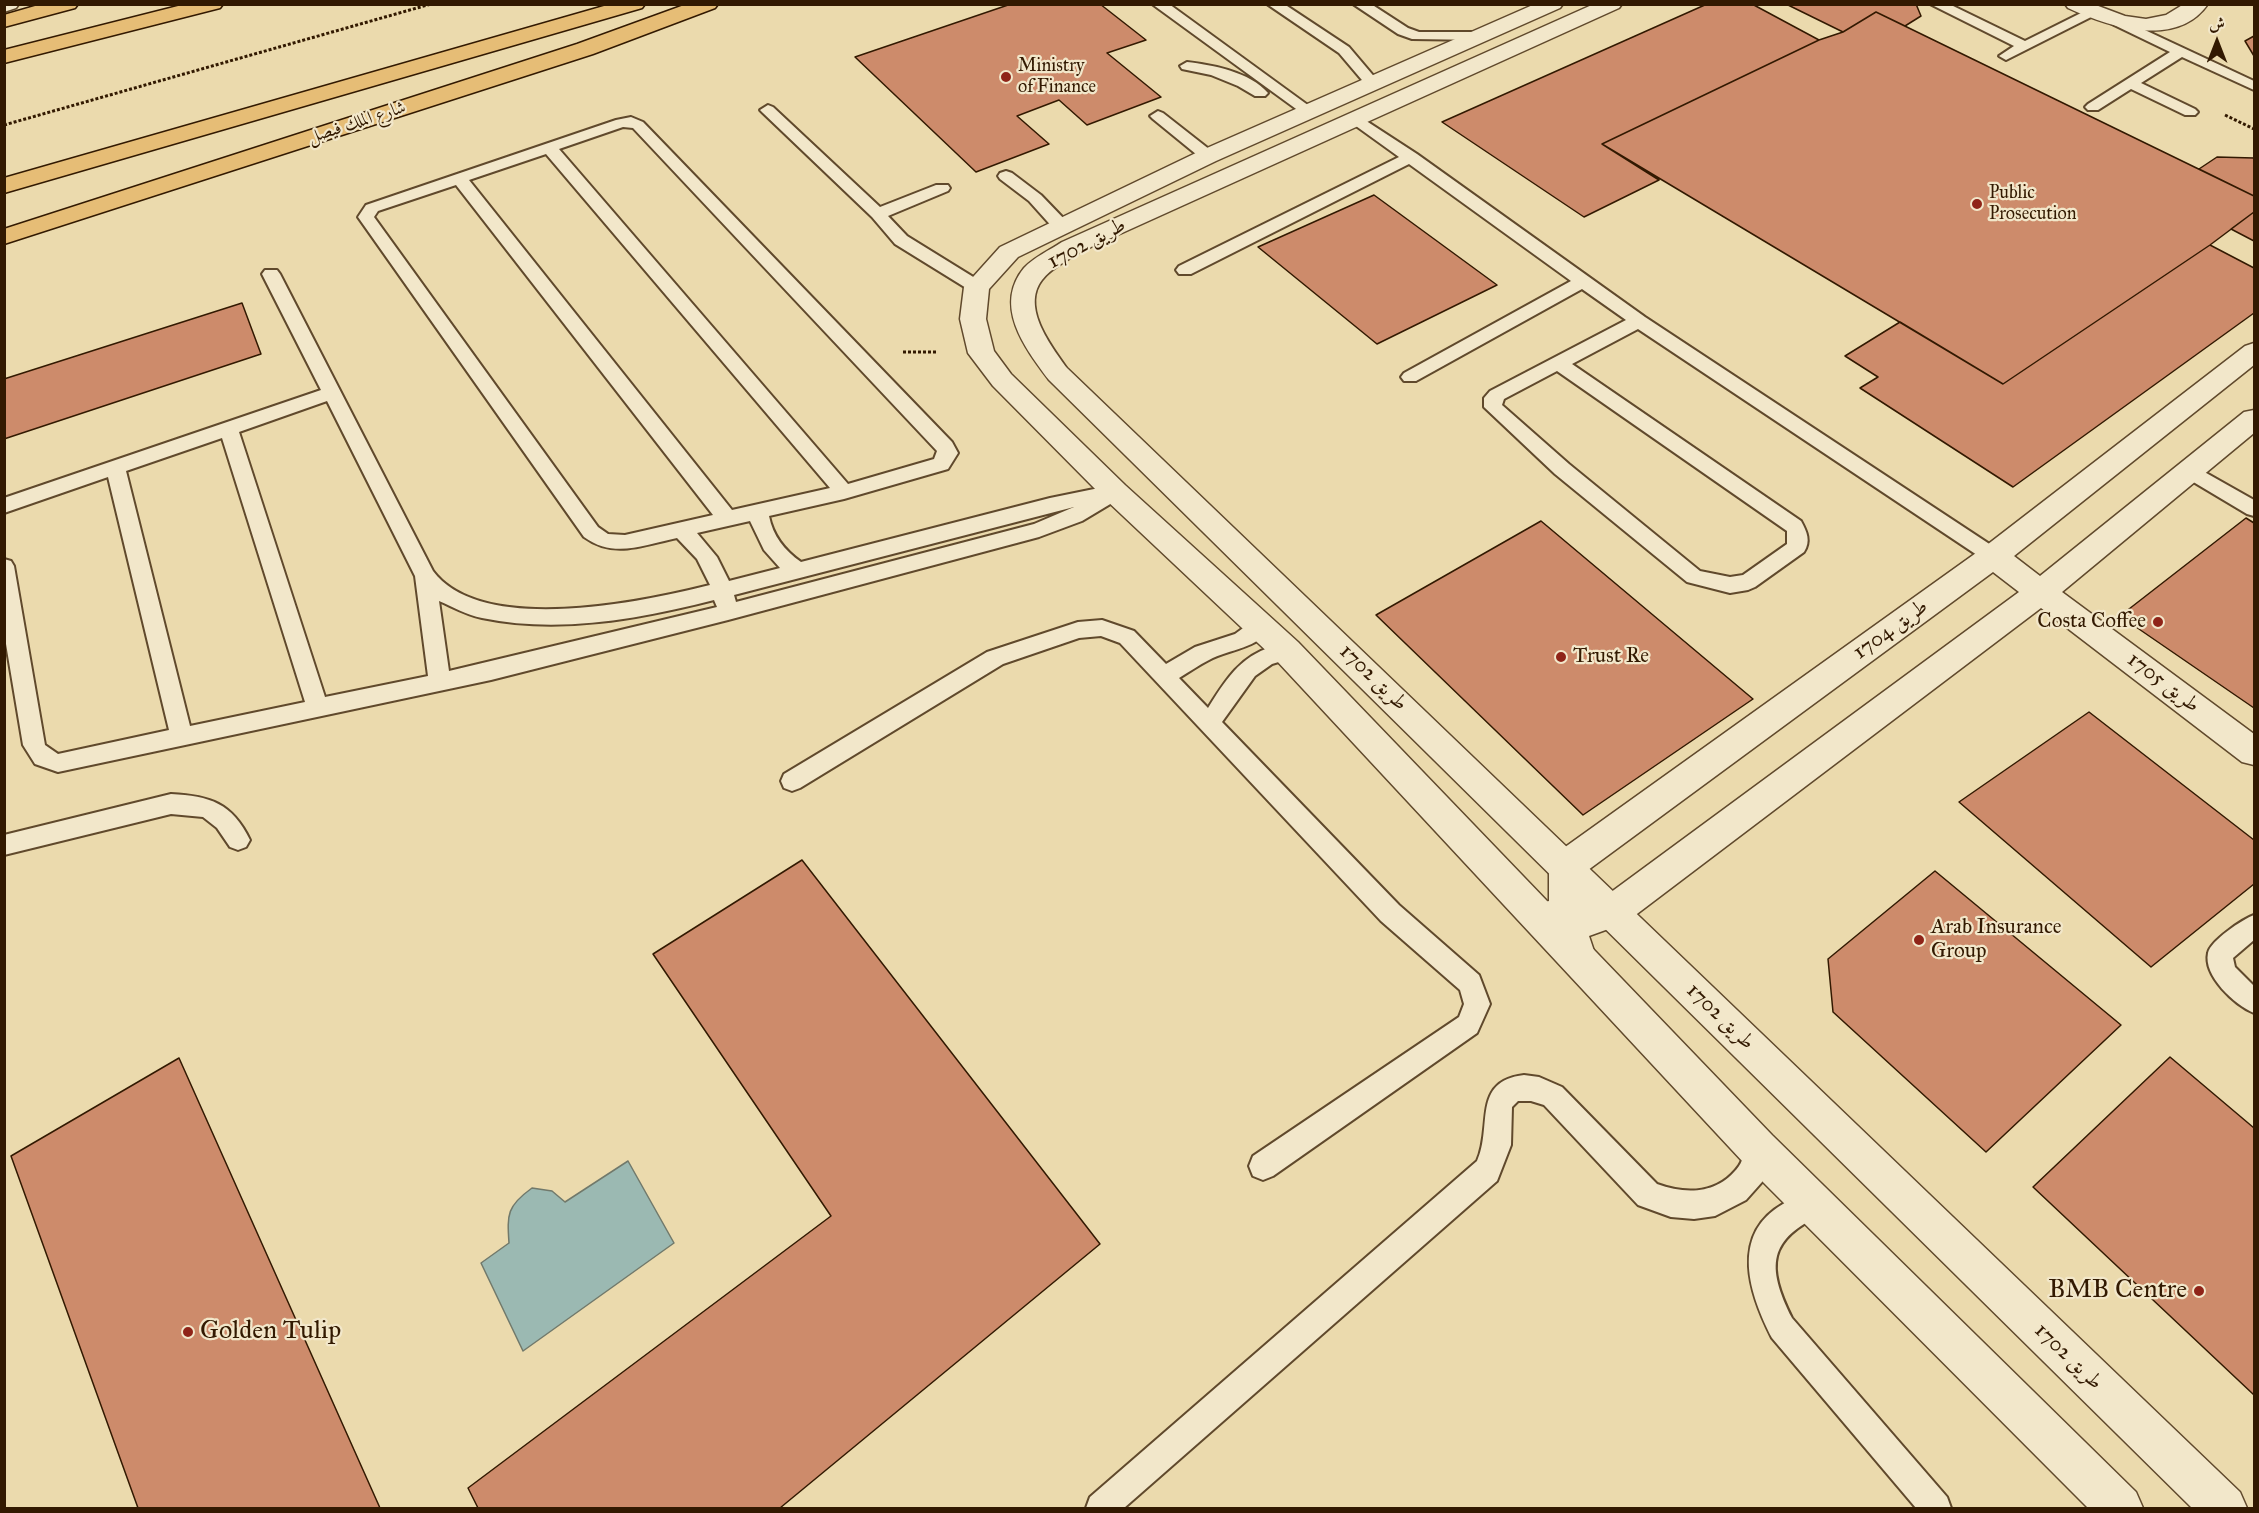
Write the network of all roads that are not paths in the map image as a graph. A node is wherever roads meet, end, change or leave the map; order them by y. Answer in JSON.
{"nodes":[{"id":1,"x":9,"y":4,"type":"edge"},
{"id":2,"x":68,"y":4,"type":"edge"},
{"id":3,"x":213,"y":4,"type":"edge"},
{"id":4,"x":635,"y":4,"type":"edge"},
{"id":5,"x":708,"y":4,"type":"edge"},
{"id":6,"x":1160,"y":4,"type":"edge"},
{"id":7,"x":1274,"y":4,"type":"edge"},
{"id":8,"x":1360,"y":4,"type":"edge"},
{"id":9,"x":1553,"y":4,"type":"edge"},
{"id":10,"x":1612,"y":4,"type":"edge"},
{"id":11,"x":1937,"y":4,"type":"edge"},
{"id":12,"x":2198,"y":4,"type":"edge"},
{"id":13,"x":4,"y":6,"type":"edge"},
{"id":14,"x":2084,"y":8,"type":"edge"},
{"id":15,"x":4,"y":21,"type":"edge"},
{"id":16,"x":2117,"y":21,"type":"junction"},
{"id":17,"x":1481,"y":36,"type":"junction"},
{"id":18,"x":2025,"y":46,"type":"junction"},
{"id":19,"x":2180,"y":52,"type":"junction"},
{"id":20,"x":2006,"y":56,"type":"dead end"},
{"id":21,"x":4,"y":57,"type":"edge"},
{"id":22,"x":1244,"y":64,"type":"junction"},
{"id":23,"x":1187,"y":66,"type":"dead end"},
{"id":24,"x":1226,"y":74,"type":"junction"},
{"id":25,"x":1372,"y":82,"type":"junction"},
{"id":26,"x":2130,"y":82,"type":"junction"},
{"id":27,"x":2254,"y":86,"type":"edge"},
{"id":28,"x":2093,"y":107,"type":"dead end"},
{"id":29,"x":768,"y":110,"type":"dead end"},
{"id":30,"x":1321,"y":112,"type":"junction"},
{"id":31,"x":2190,"y":112,"type":"dead end"},
{"id":32,"x":1158,"y":116,"type":"dead end"},
{"id":33,"x":549,"y":147,"type":"junction"},
{"id":34,"x":1208,"y":156,"type":"junction"},
{"id":35,"x":1411,"y":157,"type":"junction"},
{"id":36,"x":1006,"y":176,"type":"dead end"},
{"id":37,"x":458,"y":177,"type":"junction"},
{"id":38,"x":4,"y":186,"type":"edge"},
{"id":39,"x":942,"y":188,"type":"dead end"},
{"id":40,"x":878,"y":214,"type":"junction"},
{"id":41,"x":1061,"y":226,"type":"junction"},
{"id":42,"x":4,"y":237,"type":"edge"},
{"id":43,"x":1185,"y":270,"type":"dead end"},
{"id":44,"x":271,"y":274,"type":"dead end"},
{"id":45,"x":1582,"y":282,"type":"junction"},
{"id":46,"x":976,"y":288,"type":"junction"},
{"id":47,"x":1639,"y":321,"type":"junction"},
{"id":48,"x":2254,"y":352,"type":"edge"},
{"id":49,"x":1558,"y":363,"type":"junction"},
{"id":50,"x":1410,"y":377,"type":"dead end"},
{"id":51,"x":331,"y":393,"type":"junction"},
{"id":52,"x":2254,"y":419,"type":"edge"},
{"id":53,"x":228,"y":428,"type":"junction"},
{"id":54,"x":115,"y":467,"type":"junction"},
{"id":55,"x":1157,"y":468,"type":"junction"},
{"id":56,"x":2192,"y":472,"type":"junction"},
{"id":57,"x":844,"y":492,"type":"junction"},
{"id":58,"x":1115,"y":492,"type":"junction"},
{"id":59,"x":4,"y":506,"type":"edge"},
{"id":60,"x":2254,"y":508,"type":"edge"},
{"id":61,"x":758,"y":511,"type":"junction"},
{"id":62,"x":727,"y":518,"type":"junction"},
{"id":63,"x":680,"y":528,"type":"junction"},
{"id":64,"x":1993,"y":556,"type":"junction"},
{"id":65,"x":4,"y":566,"type":"edge"},
{"id":66,"x":797,"y":570,"type":"junction"},
{"id":67,"x":425,"y":576,"type":"junction"},
{"id":68,"x":723,"y":590,"type":"junction"},
{"id":69,"x":2042,"y":591,"type":"junction"},
{"id":70,"x":728,"y":612,"type":"junction"},
{"id":71,"x":1261,"y":626,"type":"junction"},
{"id":72,"x":1287,"y":651,"type":"junction"},
{"id":73,"x":1164,"y":676,"type":"junction"},
{"id":74,"x":440,"y":682,"type":"junction"},
{"id":75,"x":318,"y":708,"type":"junction"},
{"id":76,"x":1210,"y":723,"type":"junction"},
{"id":77,"x":182,"y":738,"type":"junction"},
{"id":78,"x":2254,"y":752,"type":"edge"},
{"id":79,"x":792,"y":781,"type":"dead end"},
{"id":80,"x":238,"y":840,"type":"dead end"},
{"id":81,"x":4,"y":845,"type":"edge"},
{"id":82,"x":1566,"y":866,"type":"junction"},
{"id":83,"x":1525,"y":904,"type":"junction"},
{"id":84,"x":1612,"y":912,"type":"junction"},
{"id":85,"x":1567,"y":922,"type":"junction"},
{"id":86,"x":2254,"y":926,"type":"edge"},
{"id":87,"x":1578,"y":957,"type":"junction"},
{"id":88,"x":2254,"y":1001,"type":"edge"},
{"id":89,"x":1758,"y":1149,"type":"junction"},
{"id":90,"x":1263,"y":1166,"type":"dead end"},
{"id":91,"x":1813,"y":1204,"type":"junction"},
{"id":92,"x":1101,"y":1509,"type":"edge"},
{"id":93,"x":1936,"y":1509,"type":"edge"},
{"id":94,"x":2120,"y":1509,"type":"edge"},
{"id":95,"x":2224,"y":1509,"type":"edge"}],
"edges":[{"from":1,"to":13,"type":"street"},
{"from":2,"to":15,"type":"highway"},
{"from":3,"to":21,"type":"highway"},
{"from":4,"to":38,"type":"highway","name":"شارع الملك فيصل"},
{"from":5,"to":42,"type":"highway","name":"شارع الملك فيصل"},
{"from":6,"to":22,"type":"lane"},
{"from":7,"to":25,"type":"lane"},
{"from":8,"to":17,"type":"lane"},
{"from":9,"to":17,"type":"street","name":"طريق 1702"},
{"from":10,"to":30,"type":"street","name":"طريق 1702"},
{"from":11,"to":18,"type":"lane"},
{"from":12,"to":16,"type":"street"},
{"from":14,"to":16,"type":"street"},
{"from":14,"to":18,"type":"lane"},
{"from":16,"to":19,"type":"lane"},
{"from":17,"to":25,"type":"street","name":"طريق 1702"},
{"from":18,"to":20,"type":"lane"},
{"from":19,"to":26,"type":"lane"},
{"from":19,"to":27,"type":"lane"},
{"from":22,"to":24,"type":"lane"},
{"from":22,"to":30,"type":"lane"},
{"from":23,"to":24,"type":"lane"},
{"from":24,"to":30,"type":"lane"},
{"from":25,"to":30,"type":"street","name":"طريق 1702"},
{"from":26,"to":28,"type":"lane"},
{"from":26,"to":31,"type":"lane"},
{"from":29,"to":40,"type":"lane"},
{"from":30,"to":34,"type":"street","name":"طريق 1702"},
{"from":30,"to":35,"type":"lane"},
{"from":30,"to":55,"type":"street","name":"طريق 1702"},
{"from":32,"to":34,"type":"lane"},
{"from":33,"to":37,"type":"lane"},
{"from":33,"to":57,"type":"lane"},
{"from":33,"to":57,"type":"lane"},
{"from":34,"to":41,"type":"street","name":"طريق 1702"},
{"from":35,"to":43,"type":"lane"},
{"from":35,"to":45,"type":"lane"},
{"from":36,"to":41,"type":"lane"},
{"from":37,"to":62,"type":"lane"},
{"from":37,"to":63,"type":"lane"},
{"from":39,"to":40,"type":"lane"},
{"from":40,"to":46,"type":"lane"},
{"from":41,"to":46,"type":"street","name":"طريق 1702"},
{"from":44,"to":51,"type":"lane"},
{"from":45,"to":47,"type":"lane"},
{"from":45,"to":50,"type":"lane"},
{"from":46,"to":58,"type":"street","name":"طريق 1702"},
{"from":47,"to":49,"type":"lane"},
{"from":47,"to":64,"type":"lane"},
{"from":48,"to":64,"type":"street","name":"طريق 1704"},
{"from":49,"to":49,"type":"lane"},
{"from":51,"to":53,"type":"lane"},
{"from":51,"to":67,"type":"lane"},
{"from":52,"to":56,"type":"street"},
{"from":53,"to":54,"type":"lane"},
{"from":53,"to":75,"type":"lane"},
{"from":54,"to":59,"type":"lane"},
{"from":54,"to":77,"type":"lane"},
{"from":55,"to":58,"type":"street"},
{"from":55,"to":82,"type":"street","name":"طريق 1702"},
{"from":56,"to":60,"type":"lane"},
{"from":56,"to":69,"type":"street"},
{"from":57,"to":61,"type":"lane"},
{"from":58,"to":66,"type":"lane"},
{"from":58,"to":70,"type":"lane"},
{"from":58,"to":71,"type":"street","name":"طريق 1702"},
{"from":61,"to":62,"type":"lane"},
{"from":61,"to":66,"type":"lane"},
{"from":62,"to":63,"type":"lane"},
{"from":63,"to":68,"type":"lane"},
{"from":64,"to":69,"type":"street","name":"طريق 1705"},
{"from":64,"to":82,"type":"street","name":"طريق 1704"},
{"from":65,"to":77,"type":"lane"},
{"from":66,"to":68,"type":"lane"},
{"from":67,"to":68,"type":"lane"},
{"from":67,"to":74,"type":"lane"},
{"from":68,"to":70,"type":"lane"},
{"from":69,"to":78,"type":"street","name":"طريق 1705"},
{"from":69,"to":84,"type":"street"},
{"from":70,"to":74,"type":"lane"},
{"from":71,"to":72,"type":"street","name":"طريق 1702"},
{"from":71,"to":73,"type":"lane"},
{"from":72,"to":76,"type":"lane"},
{"from":72,"to":83,"type":"street","name":"طريق 1702"},
{"from":73,"to":76,"type":"lane"},
{"from":73,"to":79,"type":"lane"},
{"from":74,"to":75,"type":"lane"},
{"from":75,"to":77,"type":"lane"},
{"from":76,"to":90,"type":"lane"},
{"from":80,"to":81,"type":"lane"},
{"from":82,"to":84,"type":"street","name":"طريق 1702"},
{"from":82,"to":85,"type":"street"},
{"from":83,"to":85,"type":"street"},
{"from":83,"to":87,"type":"street","name":"طريق 1702"},
{"from":84,"to":85,"type":"street"},
{"from":84,"to":95,"type":"street","name":"طريق 1702"},
{"from":85,"to":87,"type":"street"},
{"from":86,"to":88,"type":"lane"},
{"from":87,"to":89,"type":"street","name":"طريق 1702"},
{"from":89,"to":91,"type":"street","name":"طريق 1702"},
{"from":89,"to":92,"type":"lane"},
{"from":91,"to":93,"type":"lane"},
{"from":91,"to":94,"type":"street","name":"طريق 1702"}]}
